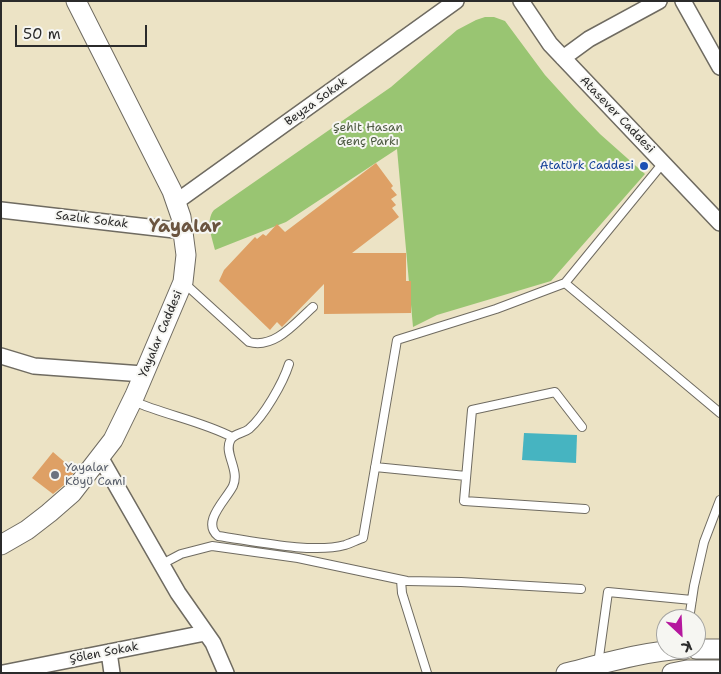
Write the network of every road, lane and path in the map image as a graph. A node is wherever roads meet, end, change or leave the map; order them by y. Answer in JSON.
{"nodes":[{"id":1,"x":76,"y":1,"type":"edge"},
{"id":2,"x":456,"y":1,"type":"edge"},
{"id":3,"x":521,"y":1,"type":"edge"},
{"id":4,"x":659,"y":1,"type":"edge"},
{"id":5,"x":683,"y":1,"type":"edge"},
{"id":6,"x":563,"y":58,"type":"junction"},
{"id":7,"x":720,"y":67,"type":"edge"},
{"id":8,"x":663,"y":163,"type":"junction"},
{"id":9,"x":176,"y":202,"type":"junction"},
{"id":10,"x":1,"y":210,"type":"edge"},
{"id":11,"x":720,"y":223,"type":"edge"},
{"id":12,"x":183,"y":230,"type":"junction"},
{"id":13,"x":183,"y":282,"type":"junction"},
{"id":14,"x":565,"y":283,"type":"junction"},
{"id":15,"x":313,"y":307,"type":"dead end"},
{"id":16,"x":1,"y":356,"type":"edge"},
{"id":17,"x":289,"y":364,"type":"dead end"},
{"id":18,"x":143,"y":374,"type":"junction"},
{"id":19,"x":132,"y":401,"type":"junction"},
{"id":20,"x":720,"y":413,"type":"edge"},
{"id":21,"x":582,"y":427,"type":"dead end"},
{"id":22,"x":232,"y":437,"type":"junction"},
{"id":23,"x":100,"y":457,"type":"junction"},
{"id":24,"x":375,"y":467,"type":"junction"},
{"id":25,"x":466,"y":476,"type":"junction"},
{"id":26,"x":720,"y":500,"type":"edge"},
{"id":27,"x":585,"y":509,"type":"dead end"},
{"id":28,"x":1,"y":545,"type":"edge"},
{"id":29,"x":162,"y":564,"type":"junction"},
{"id":30,"x":401,"y":580,"type":"junction"},
{"id":31,"x":581,"y":590,"type":"dead end"},
{"id":32,"x":692,"y":600,"type":"junction"},
{"id":33,"x":691,"y":609,"type":"edge"},
{"id":34,"x":205,"y":633,"type":"junction"},
{"id":35,"x":720,"y":649,"type":"edge"},
{"id":36,"x":109,"y":652,"type":"junction"},
{"id":37,"x":656,"y":652,"type":"edge"},
{"id":38,"x":706,"y":653,"type":"edge"},
{"id":39,"x":689,"y":659,"type":"edge"},
{"id":40,"x":598,"y":665,"type":"junction"},
{"id":41,"x":720,"y":670,"type":"edge"},
{"id":42,"x":3,"y":673,"type":"edge"},
{"id":43,"x":112,"y":673,"type":"edge"},
{"id":44,"x":226,"y":673,"type":"edge"},
{"id":45,"x":427,"y":673,"type":"edge"},
{"id":46,"x":566,"y":673,"type":"edge"}],
"edges":[{"from":1,"to":9,"type":"street","name":"Yayalar Caddesi"},
{"from":2,"to":9,"type":"street","name":"Beyza Sokak"},
{"from":3,"to":6,"type":"street","name":"Atasever Caddesi"},
{"from":4,"to":6,"type":"street"},
{"from":5,"to":7,"type":"street"},
{"from":6,"to":8,"type":"street","name":"Atasever Caddesi"},
{"from":8,"to":11,"type":"street","name":"Atasever Caddesi"},
{"from":8,"to":14,"type":"lane"},
{"from":9,"to":12,"type":"street","name":"Yayalar Caddesi"},
{"from":10,"to":12,"type":"street","name":"Sazlık Sokak"},
{"from":12,"to":13,"type":"street","name":"Yayalar Caddesi"},
{"from":13,"to":15,"type":"lane"},
{"from":13,"to":18,"type":"street","name":"Yayalar Caddesi"},
{"from":14,"to":20,"type":"lane"},
{"from":14,"to":24,"type":"lane"},
{"from":16,"to":18,"type":"street"},
{"from":17,"to":22,"type":"lane"},
{"from":18,"to":19,"type":"street","name":"Yayalar Caddesi"},
{"from":19,"to":22,"type":"lane"},
{"from":19,"to":23,"type":"street","name":"Yayalar Caddesi"},
{"from":21,"to":25,"type":"lane"},
{"from":22,"to":24,"type":"lane"},
{"from":23,"to":28,"type":"street","name":"Yayalar Caddesi"},
{"from":23,"to":29,"type":"street"},
{"from":24,"to":25,"type":"lane"},
{"from":25,"to":27,"type":"lane"},
{"from":26,"to":32,"type":"lane"},
{"from":29,"to":30,"type":"lane"},
{"from":29,"to":34,"type":"street"},
{"from":30,"to":31,"type":"lane"},
{"from":30,"to":45,"type":"lane"},
{"from":32,"to":33,"type":"lane"},
{"from":32,"to":40,"type":"lane"},
{"from":34,"to":36,"type":"street","name":"Şölen Sokak"},
{"from":34,"to":44,"type":"street"},
{"from":35,"to":38,"type":"street"},
{"from":36,"to":42,"type":"street","name":"Şölen Sokak"},
{"from":36,"to":43,"type":"street"},
{"from":37,"to":40,"type":"street"},
{"from":39,"to":41,"type":"street"},
{"from":40,"to":46,"type":"street"}]}
